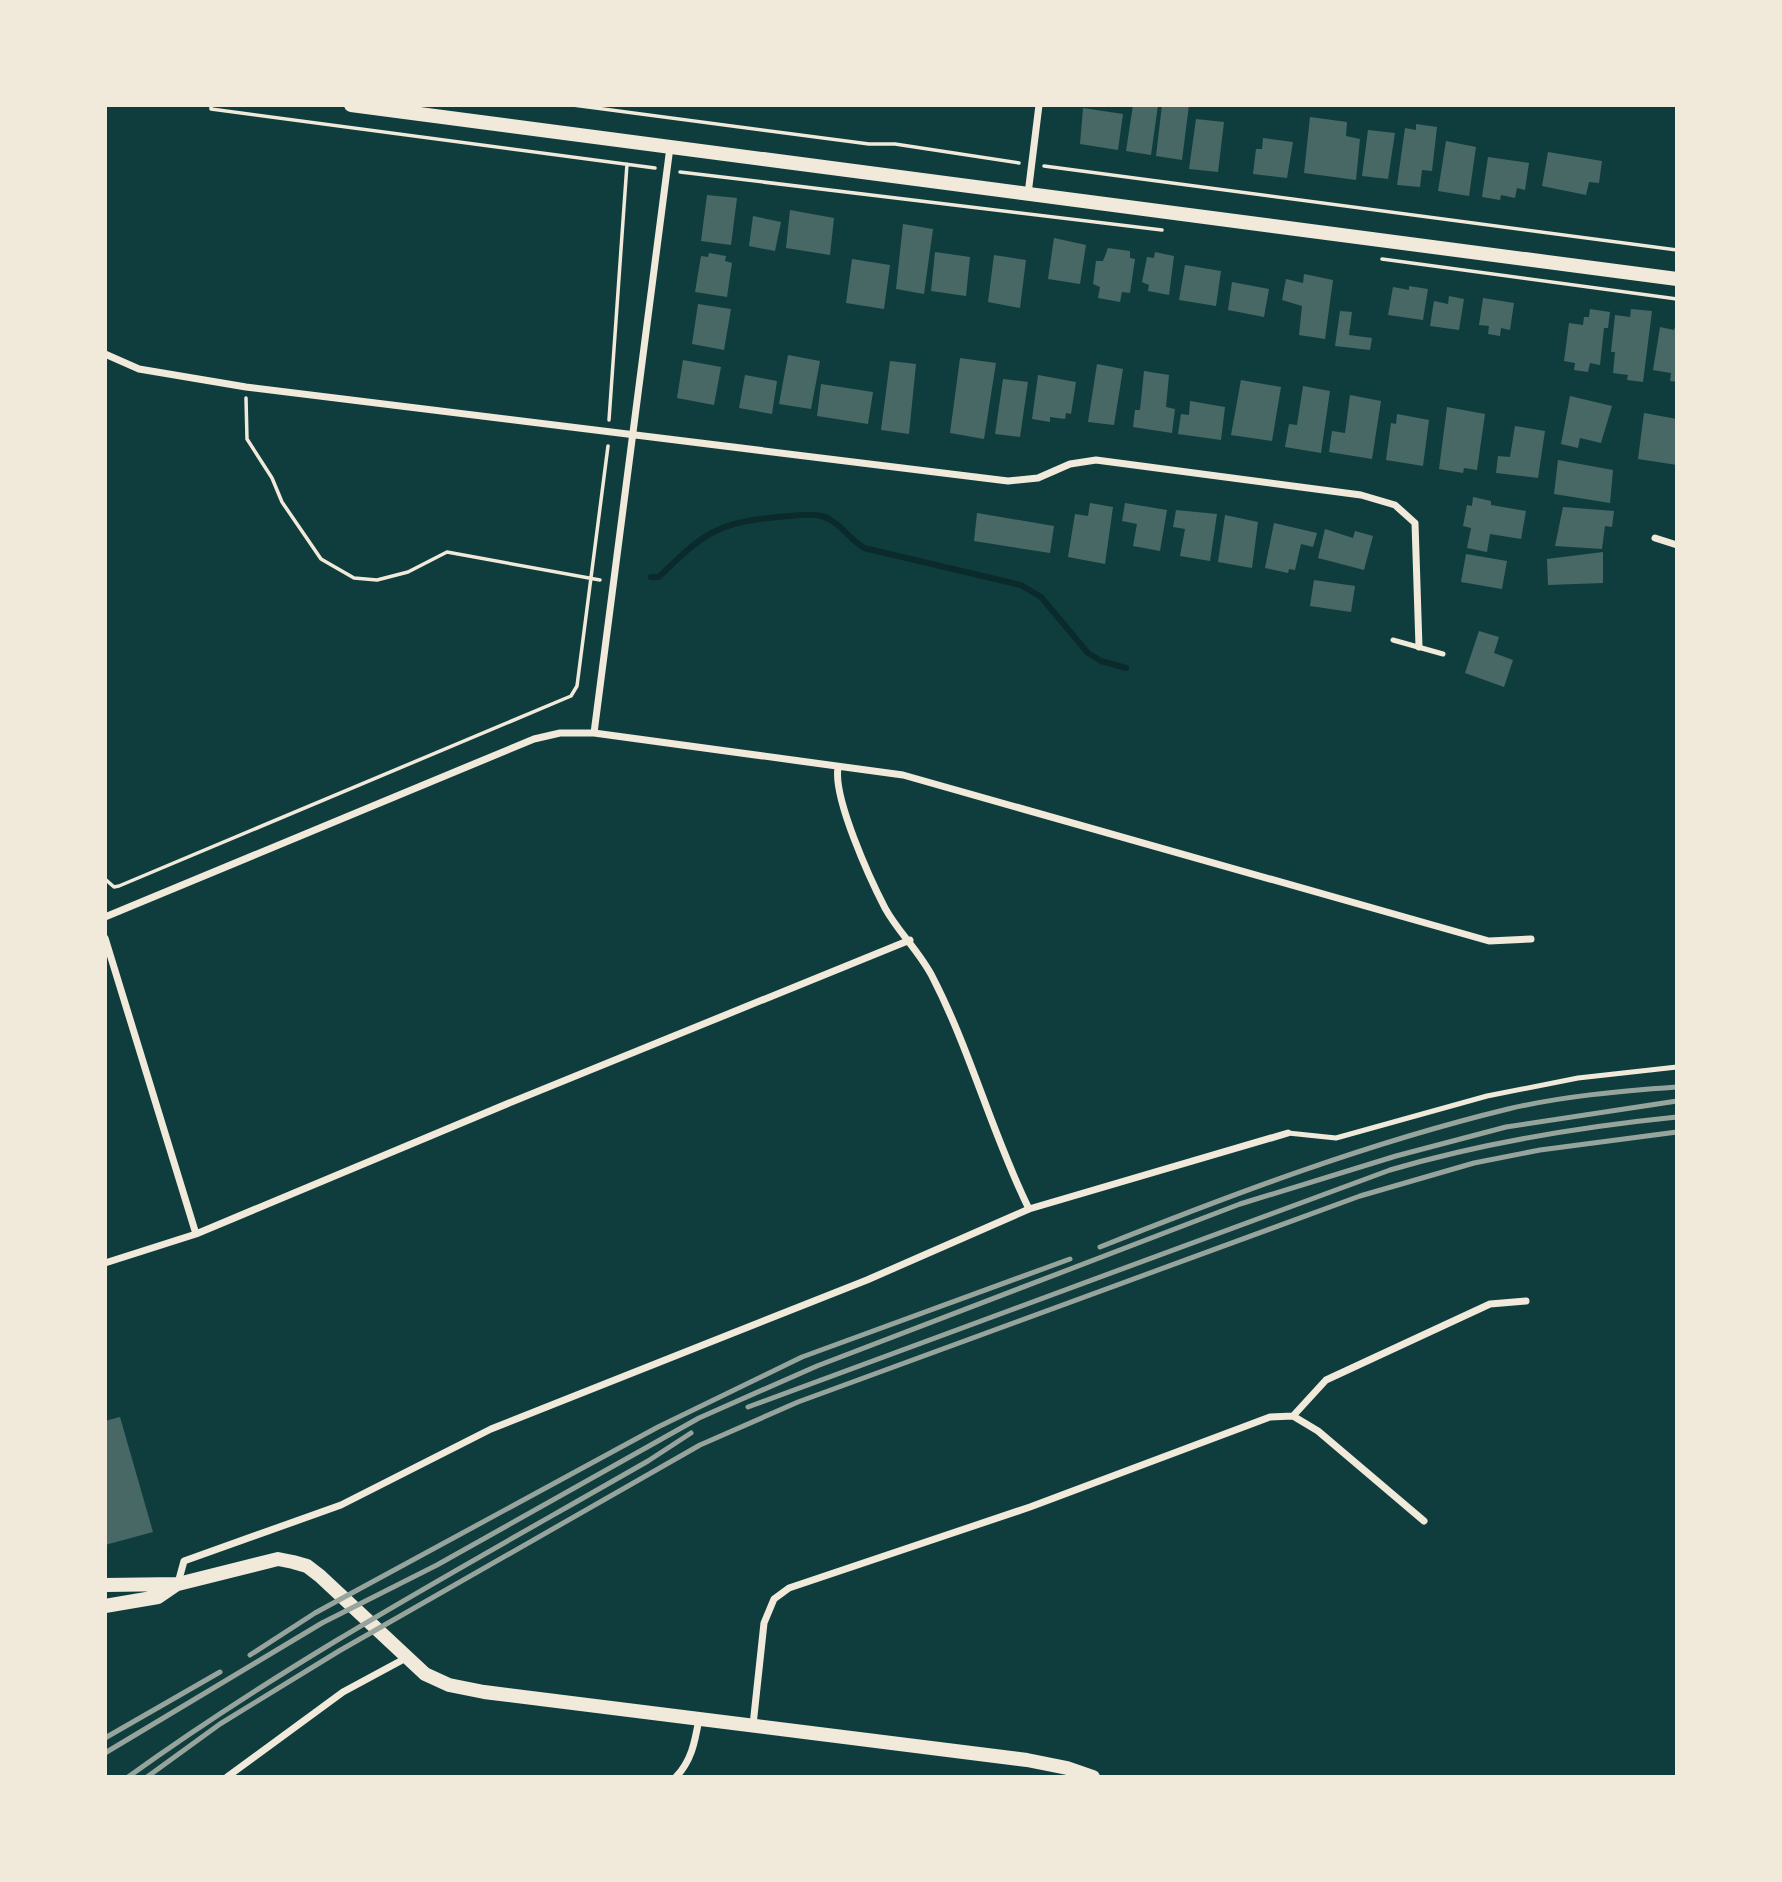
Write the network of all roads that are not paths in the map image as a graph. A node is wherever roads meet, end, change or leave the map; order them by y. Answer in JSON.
{"nodes":[{"id":1,"x":351,"y":105,"type":"edge"},
{"id":2,"x":1039,"y":105,"type":"edge"},
{"id":3,"x":670,"y":146,"type":"junction"},
{"id":4,"x":1028,"y":194,"type":"junction"},
{"id":5,"x":1677,"y":279,"type":"edge"},
{"id":6,"x":105,"y":355,"type":"edge"},
{"id":7,"x":633,"y":436,"type":"junction"},
{"id":8,"x":1656,"y":538,"type":"dead end"},
{"id":9,"x":1677,"y":545,"type":"edge"},
{"id":10,"x":1393,"y":640,"type":"dead end"},
{"id":11,"x":1419,"y":647,"type":"junction"},
{"id":12,"x":1443,"y":654,"type":"dead end"},
{"id":13,"x":594,"y":733,"type":"junction"},
{"id":14,"x":838,"y":768,"type":"junction"},
{"id":15,"x":105,"y":917,"type":"edge"},
{"id":16,"x":105,"y":938,"type":"edge"},
{"id":17,"x":1531,"y":939,"type":"dead end"},
{"id":18,"x":910,"y":940,"type":"junction"},
{"id":19,"x":1677,"y":1067,"type":"edge"},
{"id":20,"x":1288,"y":1133,"type":"joint"},
{"id":21,"x":1029,"y":1209,"type":"junction"},
{"id":22,"x":196,"y":1234,"type":"junction"},
{"id":23,"x":105,"y":1263,"type":"edge"},
{"id":24,"x":1526,"y":1301,"type":"dead end"},
{"id":25,"x":1293,"y":1416,"type":"junction"},
{"id":26,"x":1424,"y":1521,"type":"dead end"},
{"id":27,"x":178,"y":1584,"type":"junction"},
{"id":28,"x":105,"y":1586,"type":"edge"},
{"id":29,"x":105,"y":1606,"type":"edge"},
{"id":30,"x":402,"y":1654,"type":"junction"},
{"id":31,"x":699,"y":1718,"type":"junction"},
{"id":32,"x":752,"y":1726,"type":"junction"},
{"id":33,"x":227,"y":1777,"type":"edge"},
{"id":34,"x":676,"y":1777,"type":"edge"},
{"id":35,"x":1093,"y":1777,"type":"edge"}],
"edges":[{"from":1,"to":3,"type":"main road"},
{"from":2,"to":4,"type":"street"},
{"from":3,"to":4,"type":"main road"},
{"from":3,"to":7,"type":"street"},
{"from":4,"to":5,"type":"main road"},
{"from":6,"to":7,"type":"street"},
{"from":7,"to":11,"type":"street"},
{"from":7,"to":13,"type":"street"},
{"from":8,"to":9,"type":"street"},
{"from":10,"to":11,"type":"lane"},
{"from":11,"to":12,"type":"lane"},
{"from":13,"to":14,"type":"street"},
{"from":13,"to":15,"type":"street"},
{"from":14,"to":17,"type":"street"},
{"from":14,"to":18,"type":"street"},
{"from":16,"to":22,"type":"street"},
{"from":18,"to":21,"type":"street"},
{"from":18,"to":22,"type":"street"},
{"from":19,"to":20,"type":"lane"},
{"from":20,"to":21,"type":"street"},
{"from":21,"to":27,"type":"street"},
{"from":22,"to":23,"type":"street"},
{"from":24,"to":25,"type":"street"},
{"from":25,"to":26,"type":"street"},
{"from":25,"to":32,"type":"street"},
{"from":27,"to":28,"type":"main road"},
{"from":27,"to":29,"type":"main road"},
{"from":27,"to":30,"type":"main road"},
{"from":30,"to":31,"type":"main road"},
{"from":30,"to":33,"type":"street"},
{"from":31,"to":32,"type":"main road"},
{"from":31,"to":34,"type":"street"},
{"from":32,"to":35,"type":"main road"}]}
